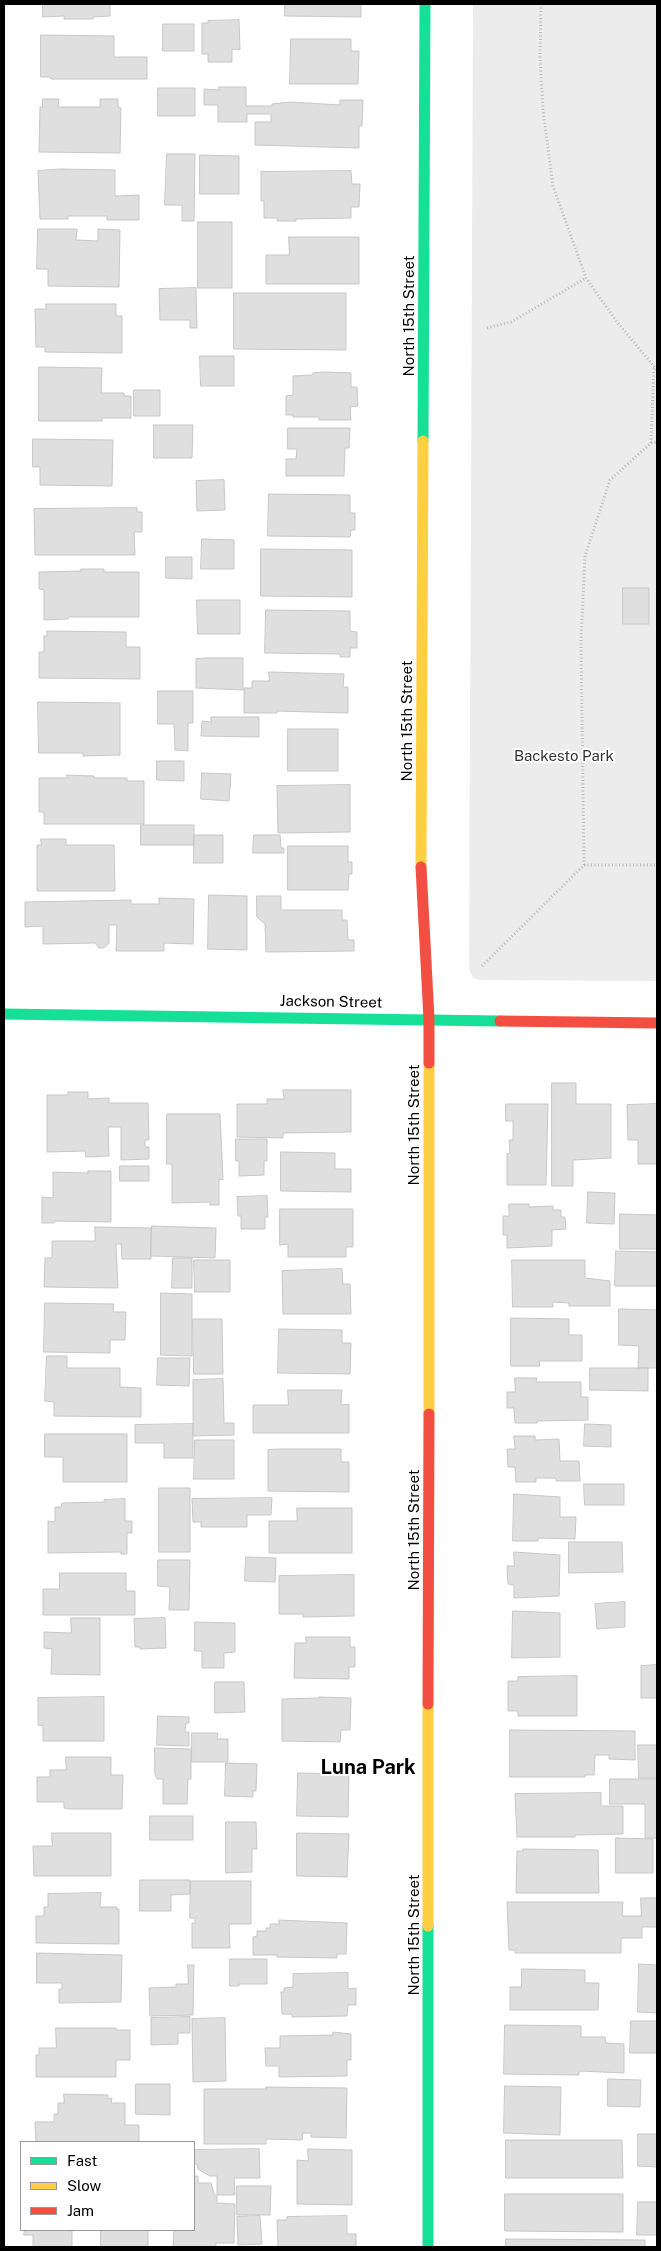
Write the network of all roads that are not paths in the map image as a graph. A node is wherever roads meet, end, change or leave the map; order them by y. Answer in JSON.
{"nodes":[{"id":1,"x":424,"y":4,"type":"edge"},
{"id":2,"x":4,"y":1014,"type":"edge"},
{"id":3,"x":429,"y":1019,"type":"junction"},
{"id":4,"x":657,"y":1023,"type":"edge"},
{"id":5,"x":428,"y":2247,"type":"edge"}],
"edges":[{"from":1,"to":3,"type":"street","name":"North 15th Street"},
{"from":2,"to":3,"type":"street","name":"Jackson Street"},
{"from":3,"to":4,"type":"street","name":"Jackson Street"},
{"from":3,"to":5,"type":"street","name":"North 15th Street"}]}
